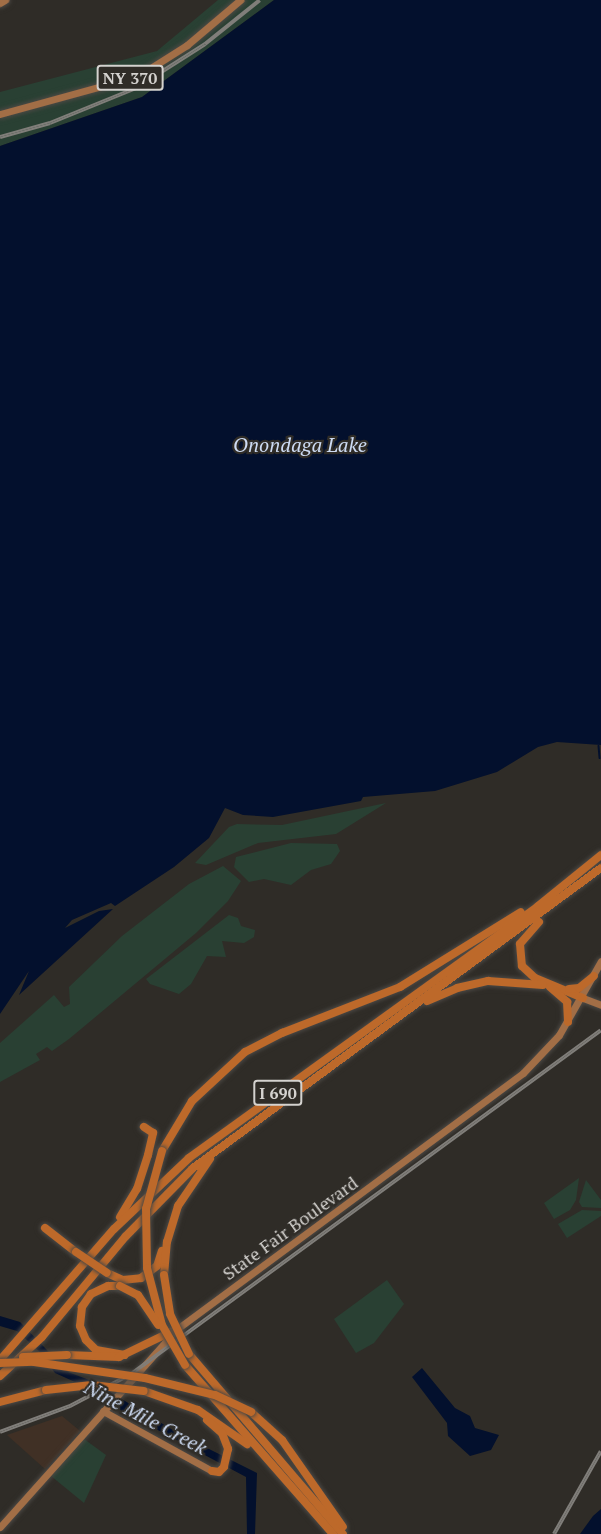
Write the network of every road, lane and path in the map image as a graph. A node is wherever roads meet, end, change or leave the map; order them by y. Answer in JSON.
{"nodes":[{"id":1,"x":4,"y":0,"type":"edge"},
{"id":2,"x":240,"y":0,"type":"edge"},
{"id":3,"x":0,"y":3,"type":"edge"},
{"id":4,"x":0,"y":114,"type":"edge"},
{"id":5,"x":601,"y":855,"type":"edge"},
{"id":6,"x":600,"y":869,"type":"edge"},
{"id":7,"x":555,"y":892,"type":"junction"},
{"id":8,"x":601,"y":962,"type":"edge"},
{"id":9,"x":594,"y":976,"type":"junction"},
{"id":10,"x":549,"y":987,"type":"junction"},
{"id":11,"x":569,"y":989,"type":"junction"},
{"id":12,"x":583,"y":998,"type":"junction"},
{"id":13,"x":601,"y":1005,"type":"edge"},
{"id":14,"x":404,"y":1014,"type":"junction"},
{"id":15,"x":568,"y":1022,"type":"junction"},
{"id":16,"x":144,"y":1127,"type":"dead end"},
{"id":17,"x":248,"y":1127,"type":"junction"},
{"id":18,"x":172,"y":1221,"type":"junction"},
{"id":19,"x":45,"y":1228,"type":"dead end"},
{"id":20,"x":126,"y":1236,"type":"junction"},
{"id":21,"x":98,"y":1248,"type":"junction"},
{"id":22,"x":82,"y":1307,"type":"junction"},
{"id":23,"x":177,"y":1329,"type":"joint"},
{"id":24,"x":160,"y":1341,"type":"junction"},
{"id":25,"x":125,"y":1355,"type":"junction"},
{"id":26,"x":0,"y":1361,"type":"edge"},
{"id":27,"x":185,"y":1365,"type":"junction"},
{"id":28,"x":0,"y":1376,"type":"edge"},
{"id":29,"x":173,"y":1399,"type":"junction"},
{"id":30,"x":0,"y":1402,"type":"edge"},
{"id":31,"x":106,"y":1409,"type":"junction"},
{"id":32,"x":212,"y":1471,"type":"joint"},
{"id":33,"x":290,"y":1486,"type":"junction"},
{"id":34,"x":0,"y":1527,"type":"edge"},
{"id":35,"x":333,"y":1534,"type":"edge"},
{"id":36,"x":343,"y":1534,"type":"edge"},
{"id":37,"x":349,"y":1534,"type":"edge"}],
"edges":[{"from":1,"to":3,"type":"main road"},
{"from":2,"to":4,"type":"main road","number":"NY 370"},
{"from":5,"to":7,"type":"highway","number":"I 690"},
{"from":6,"to":11,"type":"highway"},
{"from":6,"to":14,"type":"highway","number":"I 690"},
{"from":7,"to":21,"type":"highway","number":"I 690"},
{"from":7,"to":27,"type":"highway","bridge":true},
{"from":8,"to":9,"type":"main road","name":"State Fair Boulevard"},
{"from":9,"to":11,"type":"highway"},
{"from":9,"to":12,"type":"main road","name":"State Fair Boulevard"},
{"from":10,"to":12,"type":"highway"},
{"from":10,"to":14,"type":"highway"},
{"from":10,"to":15,"type":"highway"},
{"from":11,"to":12,"type":"highway"},
{"from":12,"to":13,"type":"main road"},
{"from":12,"to":15,"type":"main road","name":"State Fair Boulevard"},
{"from":14,"to":17,"type":"highway","number":"I 690"},
{"from":15,"to":23,"type":"main road","name":"State Fair Boulevard"},
{"from":16,"to":21,"type":"highway"},
{"from":17,"to":18,"type":"highway"},
{"from":17,"to":20,"type":"highway","number":"I 690"},
{"from":18,"to":19,"type":"highway","bridge":true},
{"from":18,"to":36,"type":"highway","bridge":true},
{"from":20,"to":22,"type":"highway"},
{"from":20,"to":28,"type":"highway","number":"I 690"},
{"from":21,"to":26,"type":"highway","number":"I 690"},
{"from":22,"to":25,"type":"highway"},
{"from":22,"to":27,"type":"highway","bridge":true},
{"from":23,"to":24,"type":"highway"},
{"from":24,"to":25,"type":"highway"},
{"from":24,"to":31,"type":"main road"},
{"from":25,"to":26,"type":"highway","bridge":true},
{"from":26,"to":37,"type":"highway","bridge":true},
{"from":27,"to":33,"type":"highway"},
{"from":29,"to":30,"type":"highway","bridge":true},
{"from":29,"to":32,"type":"highway"},
{"from":29,"to":33,"type":"highway"},
{"from":31,"to":32,"type":"main road"},
{"from":31,"to":34,"type":"main road"},
{"from":33,"to":35,"type":"highway"}]}
